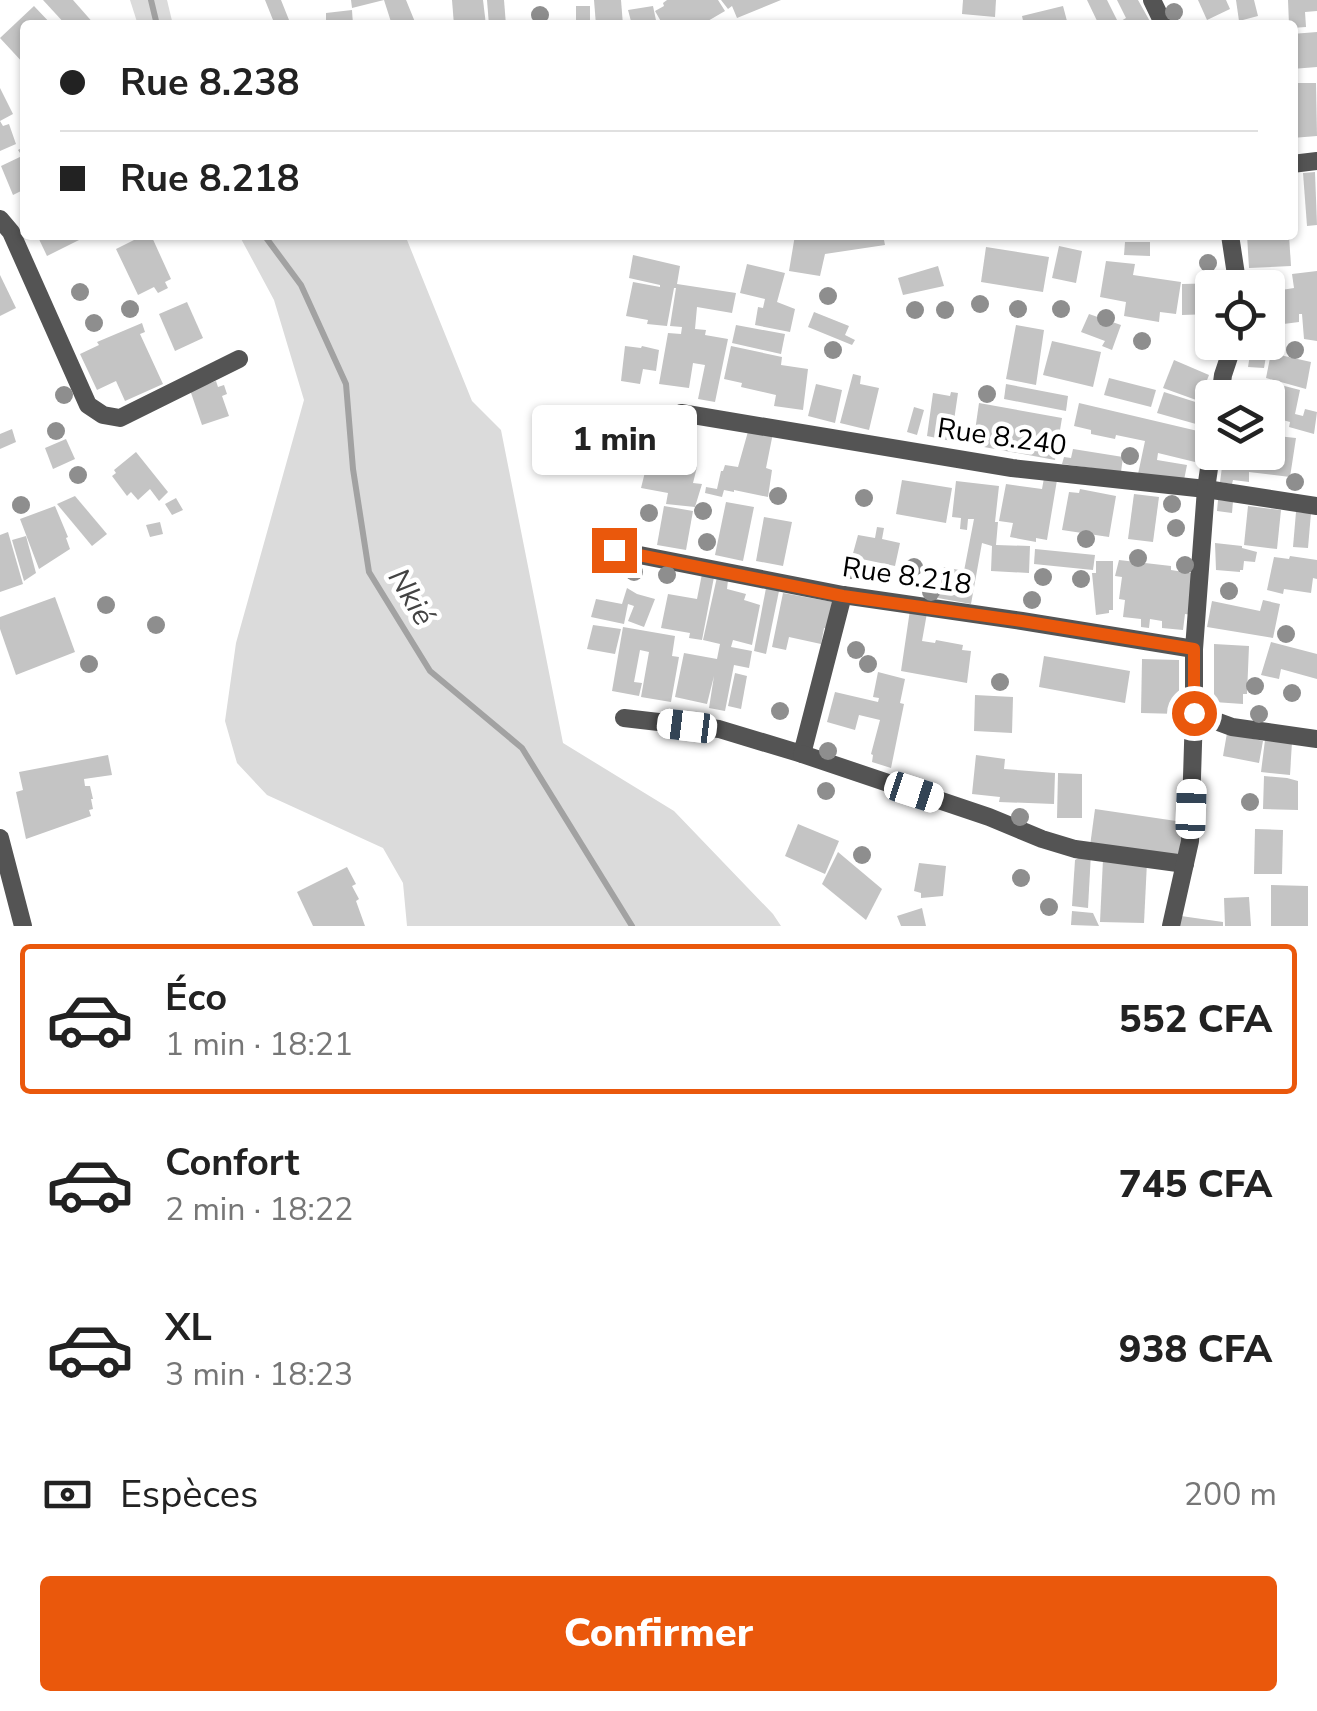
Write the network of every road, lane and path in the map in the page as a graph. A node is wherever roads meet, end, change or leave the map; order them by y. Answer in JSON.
{"nodes":[{"id":1,"x":0,"y":219,"type":"edge"},
{"id":2,"x":1231,"y":240,"type":"edge"},
{"id":3,"x":1235,"y":270,"type":"edge"},
{"id":4,"x":239,"y":359,"type":"dead end"},
{"id":5,"x":681,"y":413,"type":"dead end"},
{"id":6,"x":1209,"y":470,"type":"edge"},
{"id":7,"x":1206,"y":490,"type":"junction"},
{"id":8,"x":1317,"y":506,"type":"edge"},
{"id":9,"x":614,"y":550,"type":"dead end"},
{"id":10,"x":843,"y":596,"type":"junction"},
{"id":11,"x":1194,"y":649,"type":"junction"},
{"id":12,"x":1194,"y":713,"type":"junction"},
{"id":13,"x":624,"y":718,"type":"dead end"},
{"id":14,"x":1317,"y":739,"type":"edge"},
{"id":15,"x":802,"y":754,"type":"junction"},
{"id":16,"x":0,"y":838,"type":"edge"},
{"id":17,"x":1185,"y":864,"type":"junction"},
{"id":18,"x":23,"y":926,"type":"edge"},
{"id":19,"x":1171,"y":926,"type":"edge"}],
"edges":[{"from":1,"to":4,"type":"street"},
{"from":2,"to":3,"type":"street"},
{"from":5,"to":7,"type":"street","name":"Rue 8.240"},
{"from":6,"to":7,"type":"street"},
{"from":7,"to":8,"type":"street","name":"Rue 8.240"},
{"from":7,"to":11,"type":"street"},
{"from":9,"to":10,"type":"street","name":"Rue 8.218"},
{"from":10,"to":11,"type":"street","name":"Rue 8.218"},
{"from":10,"to":15,"type":"street"},
{"from":11,"to":12,"type":"street"},
{"from":12,"to":14,"type":"street"},
{"from":12,"to":17,"type":"street"},
{"from":13,"to":15,"type":"street"},
{"from":15,"to":17,"type":"street"},
{"from":16,"to":18,"type":"street"},
{"from":17,"to":19,"type":"street"}]}
